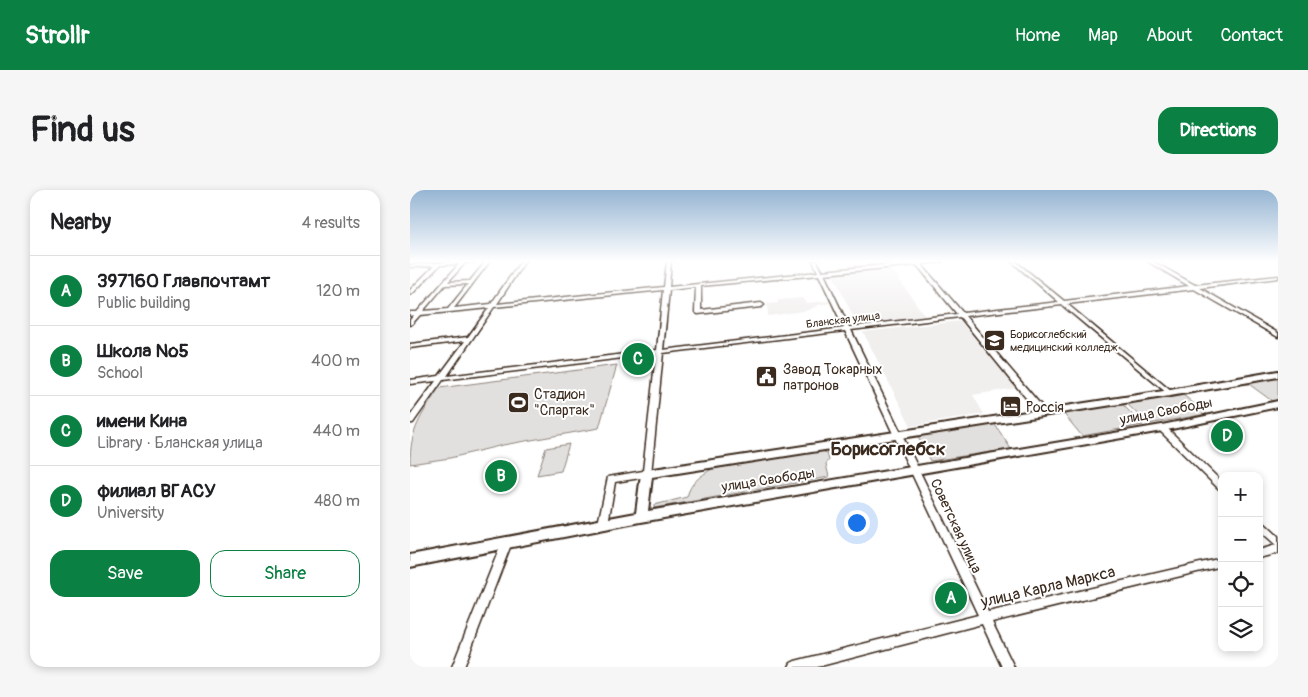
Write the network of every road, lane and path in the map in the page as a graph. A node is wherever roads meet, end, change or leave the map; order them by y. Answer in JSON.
{"nodes":[{"id":1,"x":454,"y":283,"type":"edge"},
{"id":2,"x":471,"y":283,"type":"edge"},
{"id":3,"x":508,"y":283,"type":"edge"},
{"id":4,"x":667,"y":283,"type":"edge"},
{"id":5,"x":717,"y":283,"type":"edge"},
{"id":6,"x":826,"y":283,"type":"edge"},
{"id":7,"x":935,"y":283,"type":"edge"},
{"id":8,"x":1040,"y":283,"type":"edge"},
{"id":9,"x":1188,"y":283,"type":"edge"},
{"id":10,"x":1226,"y":283,"type":"edge"},
{"id":11,"x":443,"y":284,"type":"joint"},
{"id":12,"x":699,"y":285,"type":"junction"},
{"id":13,"x":413,"y":287,"type":"edge"},
{"id":14,"x":1195,"y":287,"type":"junction"},
{"id":15,"x":667,"y":288,"type":"junction"},
{"id":16,"x":410,"y":293,"type":"edge"},
{"id":17,"x":1063,"y":302,"type":"junction"},
{"id":18,"x":761,"y":305,"type":"dead end"},
{"id":19,"x":492,"y":307,"type":"junction"},
{"id":20,"x":449,"y":311,"type":"junction"},
{"id":21,"x":410,"y":314,"type":"edge"},
{"id":22,"x":418,"y":314,"type":"junction"},
{"id":23,"x":961,"y":315,"type":"junction"},
{"id":24,"x":410,"y":323,"type":"edge"},
{"id":25,"x":848,"y":329,"type":"junction"},
{"id":26,"x":1278,"y":336,"type":"edge"},
{"id":27,"x":470,"y":339,"type":"junction"},
{"id":28,"x":410,"y":346,"type":"edge"},
{"id":29,"x":660,"y":352,"type":"junction"},
{"id":30,"x":1278,"y":374,"type":"edge"},
{"id":31,"x":441,"y":378,"type":"junction"},
{"id":32,"x":410,"y":382,"type":"edge"},
{"id":33,"x":1170,"y":393,"type":"junction"},
{"id":34,"x":1278,"y":404,"type":"edge"},
{"id":35,"x":1042,"y":412,"type":"junction"},
{"id":36,"x":410,"y":420,"type":"edge"},
{"id":37,"x":1162,"y":428,"type":"junction"},
{"id":38,"x":898,"y":434,"type":"junction"},
{"id":39,"x":915,"y":471,"type":"junction"},
{"id":40,"x":647,"y":474,"type":"junction"},
{"id":41,"x":1218,"y":483,"type":"edge"},
{"id":42,"x":641,"y":516,"type":"junction"},
{"id":43,"x":603,"y":524,"type":"junction"},
{"id":44,"x":1263,"y":528,"type":"edge"},
{"id":45,"x":507,"y":542,"type":"junction"},
{"id":46,"x":1278,"y":542,"type":"edge"},
{"id":47,"x":1278,"y":549,"type":"edge"},
{"id":48,"x":1263,"y":553,"type":"edge"},
{"id":49,"x":410,"y":561,"type":"edge"},
{"id":50,"x":1218,"y":563,"type":"edge"},
{"id":51,"x":985,"y":618,"type":"junction"},
{"id":52,"x":458,"y":667,"type":"edge"},
{"id":53,"x":795,"y":667,"type":"edge"},
{"id":54,"x":1008,"y":667,"type":"edge"}],
"edges":[{"from":1,"to":11,"type":"street"},
{"from":2,"to":20,"type":"street"},
{"from":3,"to":19,"type":"street"},
{"from":4,"to":15,"type":"street"},
{"from":5,"to":12,"type":"street"},
{"from":6,"to":25,"type":"street","name":"Советская улица"},
{"from":7,"to":23,"type":"street"},
{"from":8,"to":17,"type":"street"},
{"from":9,"to":14,"type":"street"},
{"from":10,"to":14,"type":"street","name":"Бланская улица"},
{"from":11,"to":22,"type":"street"},
{"from":12,"to":15,"type":"street"},
{"from":12,"to":18,"type":"street"},
{"from":13,"to":16,"type":"street"},
{"from":14,"to":17,"type":"street","name":"Бланская улица"},
{"from":14,"to":26,"type":"street"},
{"from":15,"to":19,"type":"street"},
{"from":15,"to":29,"type":"street"},
{"from":17,"to":23,"type":"street","name":"Бланская улица"},
{"from":17,"to":33,"type":"street"},
{"from":19,"to":20,"type":"street"},
{"from":19,"to":27,"type":"street"},
{"from":20,"to":22,"type":"street"},
{"from":21,"to":22,"type":"street"},
{"from":22,"to":24,"type":"street"},
{"from":23,"to":25,"type":"street","name":"Бланская улица"},
{"from":23,"to":35,"type":"street"},
{"from":25,"to":29,"type":"street","name":"Бланская улица"},
{"from":25,"to":38,"type":"street","name":"Советская улица"},
{"from":27,"to":28,"type":"street"},
{"from":27,"to":31,"type":"street"},
{"from":29,"to":31,"type":"street","name":"Бланская улица"},
{"from":29,"to":40,"type":"street"},
{"from":30,"to":33,"type":"main road","name":"улица Свободы"},
{"from":31,"to":32,"type":"street","name":"Бланская улица"},
{"from":31,"to":36,"type":"street"},
{"from":33,"to":35,"type":"main road","name":"улица Свободы"},
{"from":34,"to":37,"type":"main road","name":"улица Свободы"},
{"from":35,"to":38,"type":"main road","name":"улица Свободы"},
{"from":37,"to":39,"type":"main road","name":"улица Свободы"},
{"from":37,"to":41,"type":"street"},
{"from":38,"to":39,"type":"street","name":"Советская улица"},
{"from":38,"to":40,"type":"main road","name":"улица Свободы"},
{"from":39,"to":42,"type":"main road","name":"улица Свободы"},
{"from":39,"to":51,"type":"street","name":"Советская улица"},
{"from":40,"to":42,"type":"main road"},
{"from":40,"to":43,"type":"street"},
{"from":42,"to":43,"type":"main road","name":"улица Свободы"},
{"from":43,"to":45,"type":"main road","name":"улица Свободы"},
{"from":44,"to":46,"type":"street"},
{"from":45,"to":49,"type":"main road","name":"улица Свободы"},
{"from":45,"to":52,"type":"street"},
{"from":47,"to":48,"type":"street"},
{"from":50,"to":51,"type":"street","name":"улица Карла Маркса"},
{"from":51,"to":53,"type":"street","name":"улица Карла Маркса"},
{"from":51,"to":54,"type":"street","name":"Советская улица"}]}
